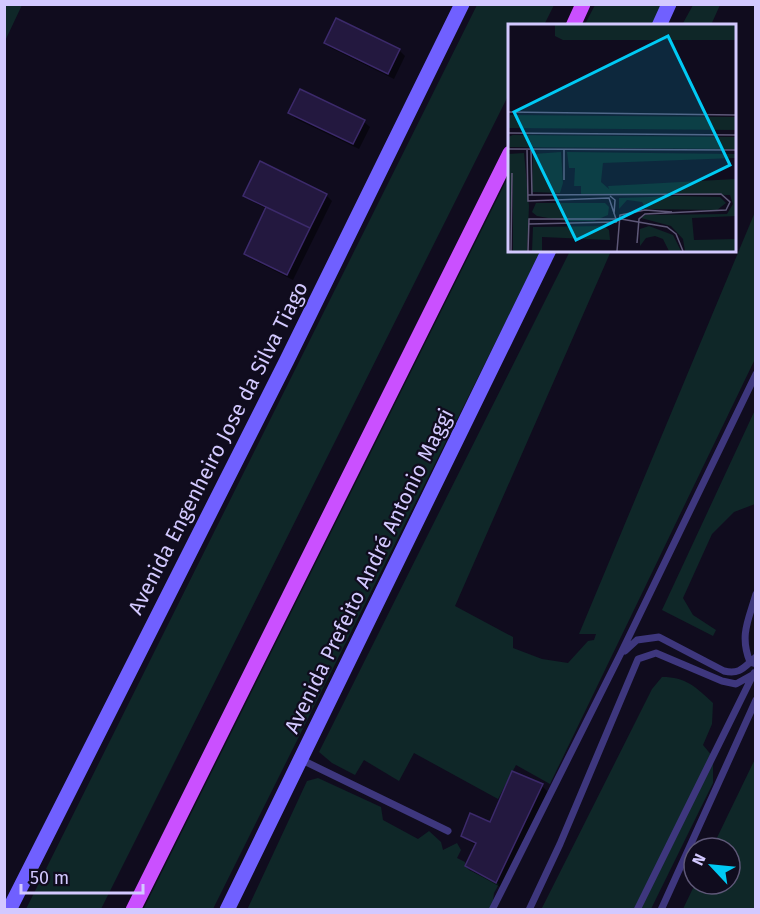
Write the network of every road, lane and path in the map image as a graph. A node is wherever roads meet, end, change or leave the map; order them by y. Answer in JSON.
{"nodes":[{"id":1,"x":462,"y":4,"type":"edge"},
{"id":2,"x":583,"y":4,"type":"edge"},
{"id":3,"x":669,"y":4,"type":"edge"},
{"id":4,"x":574,"y":24,"type":"edge"},
{"id":5,"x":660,"y":24,"type":"edge"},
{"id":6,"x":508,"y":157,"type":"edge"},
{"id":7,"x":548,"y":252,"type":"edge"},
{"id":8,"x":756,"y":374,"type":"edge"},
{"id":9,"x":756,"y":594,"type":"edge"},
{"id":10,"x":620,"y":655,"type":"junction"},
{"id":11,"x":754,"y":661,"type":"edge"},
{"id":12,"x":755,"y":672,"type":"edge"},
{"id":13,"x":756,"y":700,"type":"edge"},
{"id":14,"x":300,"y":759,"type":"junction"},
{"id":15,"x":448,"y":831,"type":"dead end"},
{"id":16,"x":9,"y":909,"type":"edge"},
{"id":17,"x":133,"y":909,"type":"edge"},
{"id":18,"x":227,"y":909,"type":"edge"},
{"id":19,"x":492,"y":909,"type":"edge"},
{"id":20,"x":529,"y":909,"type":"edge"},
{"id":21,"x":637,"y":909,"type":"edge"},
{"id":22,"x":661,"y":909,"type":"edge"}],
"edges":[{"from":1,"to":16,"type":"street","name":"Avenida Engenheiro Jose da Silva Tiago"},
{"from":2,"to":4,"type":"main road"},
{"from":3,"to":5,"type":"street"},
{"from":6,"to":17,"type":"main road"},
{"from":7,"to":14,"type":"street","name":"Avenida Prefeito André Antonio Maggi"},
{"from":8,"to":10,"type":"lane"},
{"from":9,"to":11,"type":"lane"},
{"from":10,"to":11,"type":"lane"},
{"from":10,"to":19,"type":"lane"},
{"from":12,"to":20,"type":"lane"},
{"from":12,"to":21,"type":"lane"},
{"from":13,"to":22,"type":"lane"},
{"from":14,"to":15,"type":"lane"},
{"from":14,"to":18,"type":"street","name":"Avenida Prefeito André Antonio Maggi"}]}
